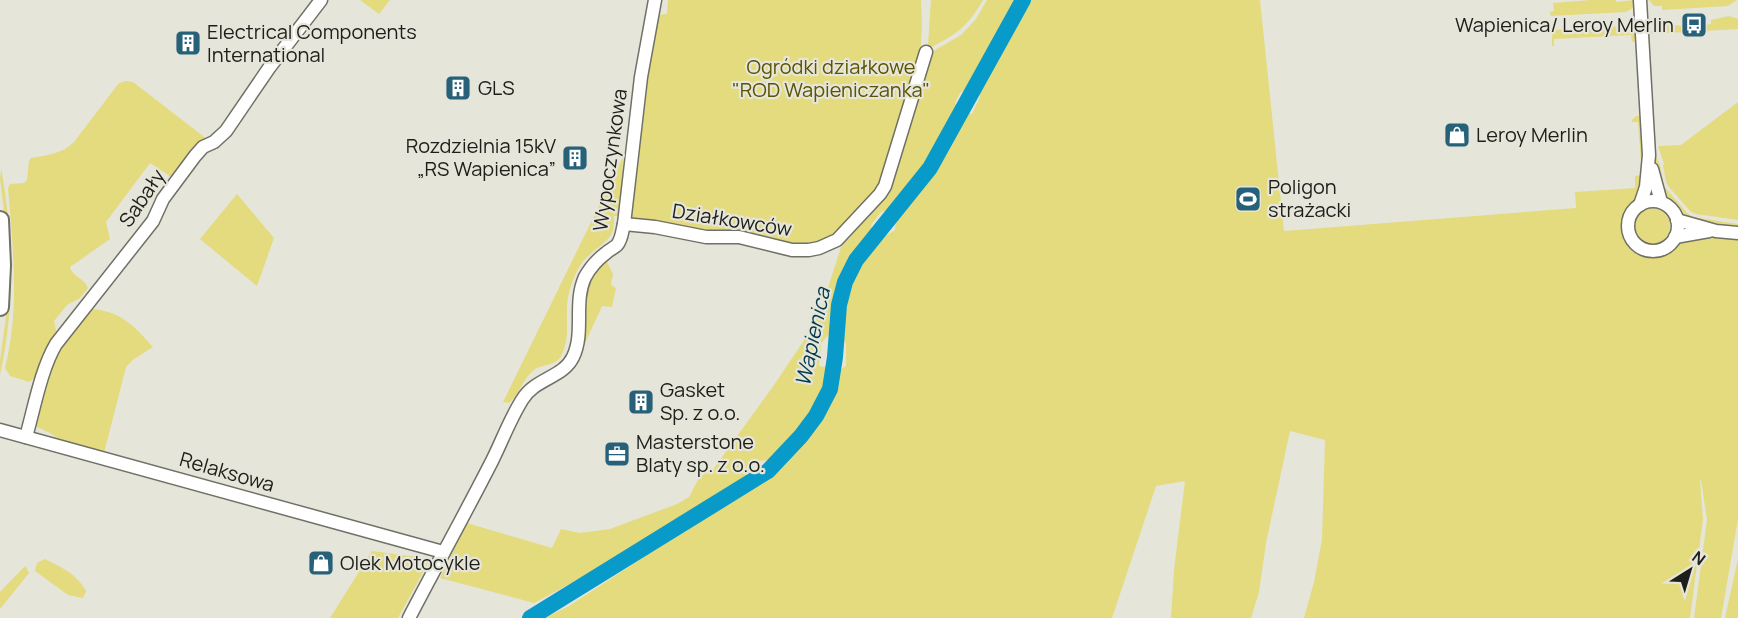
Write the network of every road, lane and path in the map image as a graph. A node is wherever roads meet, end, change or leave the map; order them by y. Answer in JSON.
{"nodes":[{"id":1,"x":321,"y":0,"type":"edge"},
{"id":2,"x":655,"y":0,"type":"edge"},
{"id":3,"x":1640,"y":0,"type":"edge"},
{"id":4,"x":926,"y":52,"type":"dead end"},
{"id":5,"x":1649,"y":155,"type":"junction"},
{"id":6,"x":1661,"y":202,"type":"junction"},
{"id":7,"x":1640,"y":204,"type":"junction"},
{"id":8,"x":0,"y":220,"type":"edge"},
{"id":9,"x":1677,"y":220,"type":"junction"},
{"id":10,"x":624,"y":224,"type":"junction"},
{"id":11,"x":1716,"y":231,"type":"junction"},
{"id":12,"x":1738,"y":233,"type":"edge"},
{"id":13,"x":1675,"y":237,"type":"junction"},
{"id":14,"x":0,"y":307,"type":"edge"},
{"id":15,"x":0,"y":430,"type":"edge"},
{"id":16,"x":26,"y":437,"type":"junction"},
{"id":17,"x":443,"y":552,"type":"junction"},
{"id":18,"x":409,"y":618,"type":"edge"}],
"edges":[{"from":1,"to":16,"type":"street","name":"Sabały"},
{"from":2,"to":10,"type":"street","name":"Wypoczynkowa"},
{"from":3,"to":5,"type":"street"},
{"from":4,"to":10,"type":"street","name":"Działkowców"},
{"from":5,"to":6,"type":"street"},
{"from":5,"to":7,"type":"street"},
{"from":6,"to":7,"type":"street"},
{"from":6,"to":9,"type":"street"},
{"from":7,"to":13,"type":"street"},
{"from":8,"to":14,"type":"main road"},
{"from":9,"to":11,"type":"street"},
{"from":9,"to":13,"type":"street"},
{"from":10,"to":17,"type":"street","name":"Wypoczynkowa"},
{"from":11,"to":12,"type":"street"},
{"from":11,"to":13,"type":"street"},
{"from":15,"to":16,"type":"street","name":"Relaksowa"},
{"from":16,"to":17,"type":"street","name":"Relaksowa"},
{"from":17,"to":18,"type":"street","name":"Wypoczynkowa"}]}
